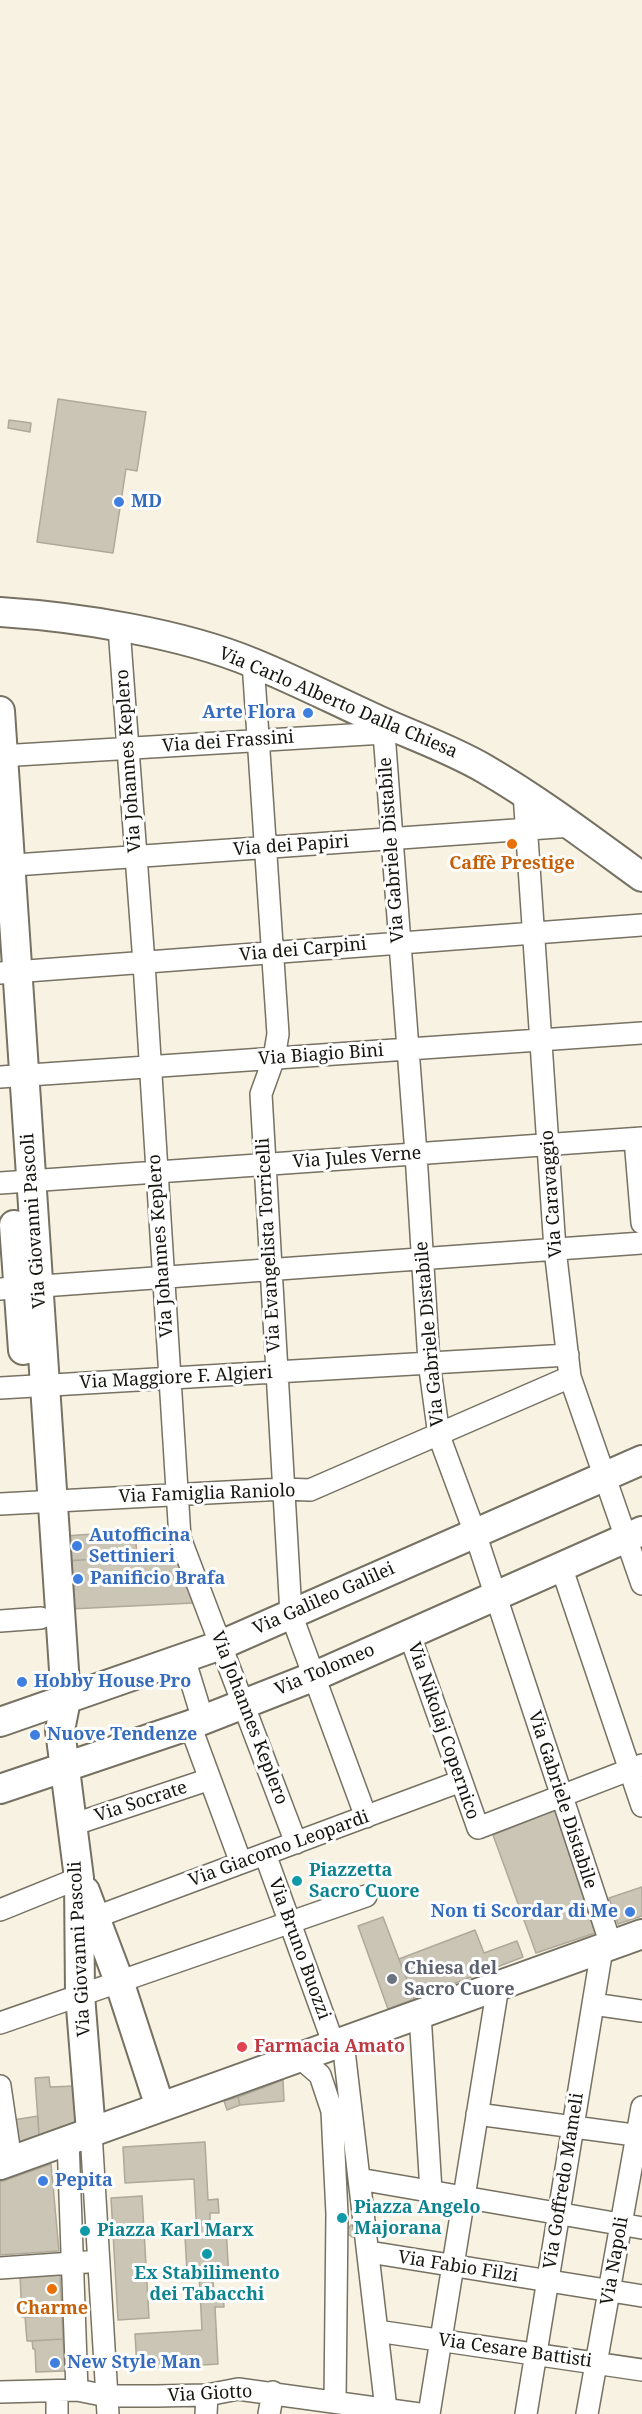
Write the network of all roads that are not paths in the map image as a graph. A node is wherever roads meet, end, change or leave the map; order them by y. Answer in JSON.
{"nodes":[{"id":1,"x":0,"y":612,"type":"edge"},
{"id":2,"x":119,"y":628,"type":"junction"},
{"id":3,"x":253,"y":662,"type":"junction"},
{"id":4,"x":0,"y":711,"type":"edge"},
{"id":5,"x":385,"y":728,"type":"junction"},
{"id":6,"x":258,"y":740,"type":"junction"},
{"id":7,"x":129,"y":748,"type":"junction"},
{"id":8,"x":1,"y":756,"type":"edge"},
{"id":9,"x":524,"y":793,"type":"junction"},
{"id":10,"x":572,"y":826,"type":"junction"},
{"id":11,"x":528,"y":829,"type":"junction"},
{"id":12,"x":392,"y":838,"type":"junction"},
{"id":13,"x":265,"y":848,"type":"junction"},
{"id":14,"x":136,"y":857,"type":"junction"},
{"id":15,"x":5,"y":865,"type":"edge"},
{"id":16,"x":642,"y":877,"type":"edge"},
{"id":17,"x":642,"y":925,"type":"edge"},
{"id":18,"x":535,"y":932,"type":"junction"},
{"id":19,"x":399,"y":943,"type":"junction"},
{"id":20,"x":272,"y":953,"type":"junction"},
{"id":21,"x":144,"y":963,"type":"junction"},
{"id":22,"x":9,"y":973,"type":"edge"},
{"id":23,"x":0,"y":1010,"type":"edge"},
{"id":24,"x":642,"y":1033,"type":"edge"},
{"id":25,"x":542,"y":1040,"type":"junction"},
{"id":26,"x":408,"y":1049,"type":"junction"},
{"id":27,"x":274,"y":1058,"type":"junction"},
{"id":28,"x":150,"y":1067,"type":"junction"},
{"id":29,"x":10,"y":1076,"type":"edge"},
{"id":30,"x":639,"y":1138,"type":"edge"},
{"id":31,"x":549,"y":1143,"type":"junction"},
{"id":32,"x":416,"y":1154,"type":"junction"},
{"id":33,"x":265,"y":1164,"type":"junction"},
{"id":34,"x":156,"y":1173,"type":"junction"},
{"id":35,"x":14,"y":1182,"type":"edge"},
{"id":36,"x":642,"y":1223,"type":"edge"},
{"id":37,"x":642,"y":1243,"type":"edge"},
{"id":38,"x":555,"y":1249,"type":"junction"},
{"id":39,"x":422,"y":1260,"type":"junction"},
{"id":40,"x":270,"y":1270,"type":"junction"},
{"id":41,"x":162,"y":1278,"type":"junction"},
{"id":42,"x":19,"y":1288,"type":"edge"},
{"id":43,"x":568,"y":1355,"type":"junction"},
{"id":44,"x":429,"y":1362,"type":"junction"},
{"id":45,"x":276,"y":1372,"type":"junction"},
{"id":46,"x":570,"y":1377,"type":"junction"},
{"id":47,"x":169,"y":1379,"type":"junction"},
{"id":48,"x":23,"y":1387,"type":"edge"},
{"id":49,"x":439,"y":1436,"type":"junction"},
{"id":50,"x":642,"y":1460,"type":"edge"},
{"id":51,"x":605,"y":1477,"type":"junction"},
{"id":52,"x":283,"y":1489,"type":"junction"},
{"id":53,"x":177,"y":1495,"type":"junction"},
{"id":54,"x":43,"y":1501,"type":"junction"},
{"id":55,"x":0,"y":1504,"type":"edge"},
{"id":56,"x":475,"y":1533,"type":"junction"},
{"id":57,"x":634,"y":1535,"type":"edge"},
{"id":58,"x":561,"y":1566,"type":"junction"},
{"id":59,"x":642,"y":1584,"type":"edge"},
{"id":60,"x":496,"y":1596,"type":"junction"},
{"id":61,"x":291,"y":1614,"type":"junction"},
{"id":62,"x":41,"y":1618,"type":"junction"},
{"id":63,"x":0,"y":1621,"type":"edge"},
{"id":64,"x":409,"y":1634,"type":"junction"},
{"id":65,"x":221,"y":1645,"type":"junction"},
{"id":66,"x":183,"y":1658,"type":"junction"},
{"id":67,"x":315,"y":1676,"type":"junction"},
{"id":68,"x":243,"y":1704,"type":"junction"},
{"id":69,"x":58,"y":1712,"type":"junction"},
{"id":70,"x":0,"y":1722,"type":"edge"},
{"id":71,"x":197,"y":1722,"type":"junction"},
{"id":72,"x":636,"y":1767,"type":"edge"},
{"id":73,"x":65,"y":1769,"type":"junction"},
{"id":74,"x":210,"y":1779,"type":"junction"},
{"id":75,"x":461,"y":1781,"type":"junction"},
{"id":76,"x":0,"y":1789,"type":"edge"},
{"id":77,"x":560,"y":1796,"type":"junction"},
{"id":78,"x":642,"y":1806,"type":"edge"},
{"id":79,"x":366,"y":1817,"type":"junction"},
{"id":80,"x":72,"y":1825,"type":"junction"},
{"id":81,"x":296,"y":1843,"type":"junction"},
{"id":82,"x":265,"y":1854,"type":"junction"},
{"id":83,"x":241,"y":1863,"type":"junction"},
{"id":84,"x":79,"y":1878,"type":"junction"},
{"id":85,"x":366,"y":1896,"type":"dead end"},
{"id":86,"x":0,"y":1910,"type":"edge"},
{"id":87,"x":290,"y":1923,"type":"junction"},
{"id":88,"x":93,"y":1934,"type":"junction"},
{"id":89,"x":642,"y":1934,"type":"edge"},
{"id":90,"x":606,"y":1947,"type":"junction"},
{"id":91,"x":119,"y":1982,"type":"junction"},
{"id":92,"x":498,"y":1986,"type":"junction"},
{"id":93,"x":80,"y":1995,"type":"junction"},
{"id":94,"x":593,"y":2004,"type":"junction"},
{"id":95,"x":642,"y":2011,"type":"edge"},
{"id":96,"x":420,"y":2014,"type":"junction"},
{"id":97,"x":0,"y":2023,"type":"edge"},
{"id":98,"x":338,"y":2043,"type":"junction"},
{"id":99,"x":299,"y":2057,"type":"junction"},
{"id":100,"x":0,"y":2086,"type":"edge"},
{"id":101,"x":160,"y":2107,"type":"junction"},
{"id":102,"x":642,"y":2107,"type":"edge"},
{"id":103,"x":477,"y":2114,"type":"junction"},
{"id":104,"x":573,"y":2127,"type":"junction"},
{"id":105,"x":80,"y":2136,"type":"junction"},
{"id":106,"x":640,"y":2136,"type":"edge"},
{"id":107,"x":5,"y":2163,"type":"edge"},
{"id":108,"x":365,"y":2180,"type":"junction"},
{"id":109,"x":431,"y":2191,"type":"junction"},
{"id":110,"x":464,"y":2197,"type":"junction"},
{"id":111,"x":559,"y":2214,"type":"junction"},
{"id":112,"x":621,"y":2224,"type":"junction"},
{"id":113,"x":642,"y":2228,"type":"edge"},
{"id":114,"x":374,"y":2253,"type":"junction"},
{"id":115,"x":100,"y":2262,"type":"junction"},
{"id":116,"x":66,"y":2264,"type":"junction"},
{"id":117,"x":453,"y":2266,"type":"junction"},
{"id":118,"x":0,"y":2268,"type":"edge"},
{"id":119,"x":548,"y":2281,"type":"junction"},
{"id":120,"x":609,"y":2291,"type":"junction"},
{"id":121,"x":642,"y":2296,"type":"edge"},
{"id":122,"x":383,"y":2332,"type":"junction"},
{"id":123,"x":441,"y":2340,"type":"junction"},
{"id":124,"x":536,"y":2354,"type":"junction"},
{"id":125,"x":596,"y":2363,"type":"junction"},
{"id":126,"x":642,"y":2370,"type":"edge"},
{"id":127,"x":67,"y":2390,"type":"junction"},
{"id":128,"x":0,"y":2392,"type":"edge"},
{"id":129,"x":273,"y":2392,"type":"junction"},
{"id":130,"x":334,"y":2401,"type":"junction"},
{"id":131,"x":207,"y":2404,"type":"edge"},
{"id":132,"x":108,"y":2405,"type":"edge"},
{"id":133,"x":156,"y":2405,"type":"edge"},
{"id":134,"x":310,"y":2406,"type":"edge"},
{"id":135,"x":356,"y":2409,"type":"edge"},
{"id":136,"x":386,"y":2409,"type":"junction"},
{"id":137,"x":57,"y":2414,"type":"edge"},
{"id":138,"x":269,"y":2414,"type":"edge"},
{"id":139,"x":419,"y":2414,"type":"edge"},
{"id":140,"x":429,"y":2414,"type":"edge"},
{"id":141,"x":526,"y":2414,"type":"edge"},
{"id":142,"x":587,"y":2414,"type":"edge"}],
"edges":[{"from":1,"to":2,"type":"street","name":"Via Carlo Alberto Dalla Chiesa"},
{"from":2,"to":3,"type":"street","name":"Via Carlo Alberto Dalla Chiesa"},
{"from":2,"to":7,"type":"street","name":"Via Johannes Keplero"},
{"from":3,"to":5,"type":"street","name":"Via Carlo Alberto Dalla Chiesa"},
{"from":3,"to":6,"type":"street","name":"Via Evangelista Torricelli"},
{"from":4,"to":8,"type":"street","name":"Via Giovanni Pascoli"},
{"from":5,"to":6,"type":"street","name":"Via dei Frassini"},
{"from":5,"to":9,"type":"street","name":"Via Carlo Alberto Dalla Chiesa"},
{"from":5,"to":12,"type":"street","name":"Via Gabriele Distabile"},
{"from":6,"to":7,"type":"street","name":"Via dei Frassini"},
{"from":6,"to":13,"type":"street","name":"Via Evangelista Torricelli"},
{"from":7,"to":8,"type":"street","name":"Via dei Frassini"},
{"from":7,"to":14,"type":"street","name":"Via Johannes Keplero"},
{"from":8,"to":15,"type":"street","name":"Via Giovanni Pascoli"},
{"from":9,"to":10,"type":"street","name":"Via Carlo Alberto Dalla Chiesa"},
{"from":9,"to":11,"type":"street","name":"Via Caravaggio"},
{"from":10,"to":11,"type":"street","name":"Via dei Papiri"},
{"from":10,"to":16,"type":"street","name":"Via Carlo Alberto Dalla Chiesa"},
{"from":11,"to":12,"type":"street","name":"Via dei Papiri"},
{"from":11,"to":18,"type":"street","name":"Via Caravaggio"},
{"from":12,"to":13,"type":"street","name":"Via dei Papiri"},
{"from":12,"to":19,"type":"street","name":"Via Gabriele Distabile"},
{"from":13,"to":14,"type":"street","name":"Via dei Papiri"},
{"from":13,"to":20,"type":"street","name":"Via Evangelista Torricelli"},
{"from":14,"to":15,"type":"street","name":"Via dei Papiri"},
{"from":14,"to":21,"type":"street","name":"Via Johannes Keplero"},
{"from":15,"to":22,"type":"street","name":"Via Giovanni Pascoli"},
{"from":17,"to":18,"type":"street","name":"Via dei Carpini"},
{"from":18,"to":19,"type":"street","name":"Via dei Carpini"},
{"from":18,"to":25,"type":"street","name":"Via Caravaggio"},
{"from":19,"to":20,"type":"street","name":"Via dei Carpini"},
{"from":19,"to":26,"type":"street","name":"Via Gabriele Distabile"},
{"from":20,"to":21,"type":"street","name":"Via dei Carpini"},
{"from":20,"to":27,"type":"street","name":"Via Evangelista Torricelli"},
{"from":21,"to":22,"type":"street","name":"Via dei Carpini"},
{"from":21,"to":28,"type":"street","name":"Via Johannes Keplero"},
{"from":22,"to":29,"type":"street","name":"Via Giovanni Pascoli"},
{"from":23,"to":29,"type":"street","name":"Via Giovanni Pascoli"},
{"from":24,"to":25,"type":"street","name":"Via Biagio Bini"},
{"from":25,"to":26,"type":"street","name":"Via Biagio Bini"},
{"from":25,"to":31,"type":"street","name":"Via Caravaggio"},
{"from":26,"to":27,"type":"street","name":"Via Biagio Bini"},
{"from":26,"to":32,"type":"street","name":"Via Gabriele Distabile"},
{"from":27,"to":28,"type":"street","name":"Via Biagio Bini"},
{"from":27,"to":33,"type":"street","name":"Via Evangelista Torricelli"},
{"from":28,"to":29,"type":"street","name":"Via Biagio Bini"},
{"from":28,"to":34,"type":"street","name":"Via Johannes Keplero"},
{"from":29,"to":35,"type":"street","name":"Via Giovanni Pascoli"},
{"from":30,"to":31,"type":"street","name":"Via Jules Verne"},
{"from":30,"to":36,"type":"street"},
{"from":31,"to":32,"type":"street","name":"Via Jules Verne"},
{"from":31,"to":38,"type":"street","name":"Via Caravaggio"},
{"from":32,"to":33,"type":"street","name":"Via Jules Verne"},
{"from":32,"to":39,"type":"street","name":"Via Gabriele Distabile"},
{"from":33,"to":34,"type":"street","name":"Via Jules Verne"},
{"from":33,"to":40,"type":"street","name":"Via Evangelista Torricelli"},
{"from":34,"to":35,"type":"street","name":"Via Jules Verne"},
{"from":34,"to":41,"type":"street","name":"Via Johannes Keplero"},
{"from":35,"to":42,"type":"street","name":"Via Giovanni Pascoli"},
{"from":37,"to":38,"type":"street"},
{"from":38,"to":39,"type":"street"},
{"from":38,"to":43,"type":"street","name":"Via Caravaggio"},
{"from":39,"to":40,"type":"street"},
{"from":39,"to":44,"type":"street","name":"Via Gabriele Distabile"},
{"from":40,"to":41,"type":"street"},
{"from":40,"to":45,"type":"street","name":"Via Evangelista Torricelli"},
{"from":41,"to":42,"type":"street"},
{"from":41,"to":47,"type":"street","name":"Via Johannes Keplero"},
{"from":42,"to":48,"type":"street","name":"Via Giovanni Pascoli"},
{"from":43,"to":44,"type":"street","name":"Via Maggiore F. Algieri"},
{"from":43,"to":46,"type":"street","name":"Via Caravaggio"},
{"from":44,"to":45,"type":"street","name":"Via Maggiore F. Algieri"},
{"from":44,"to":49,"type":"street","name":"Via Gabriele Distabile"},
{"from":45,"to":47,"type":"street","name":"Via Maggiore F. Algieri"},
{"from":45,"to":52,"type":"street","name":"Via Evangelista Torricelli"},
{"from":46,"to":49,"type":"street","name":"Via Famiglia Raniolo"},
{"from":46,"to":51,"type":"street","name":"Via Caravaggio"},
{"from":47,"to":48,"type":"street","name":"Via Maggiore F. Algieri"},
{"from":47,"to":53,"type":"street","name":"Via Johannes Keplero"},
{"from":48,"to":54,"type":"street","name":"Via Giovanni Pascoli"},
{"from":49,"to":52,"type":"street","name":"Via Famiglia Raniolo"},
{"from":49,"to":56,"type":"street","name":"Via Gabriele Distabile"},
{"from":50,"to":51,"type":"street","name":"Via Galileo Galilei"},
{"from":51,"to":56,"type":"street","name":"Via Galileo Galilei"},
{"from":51,"to":57,"type":"street","name":"Via Caravaggio"},
{"from":52,"to":53,"type":"street","name":"Via Famiglia Raniolo"},
{"from":52,"to":61,"type":"street","name":"Via Evangelista Torricelli"},
{"from":53,"to":54,"type":"street","name":"Via Famiglia Raniolo"},
{"from":53,"to":65,"type":"street","name":"Via Johannes Keplero"},
{"from":54,"to":55,"type":"street","name":"Via Famiglia Raniolo"},
{"from":54,"to":62,"type":"street","name":"Via Giovanni Pascoli"},
{"from":54,"to":69,"type":"street","name":"Via Giovanni Pascoli"},
{"from":56,"to":60,"type":"street","name":"Via Gabriele Distabile"},
{"from":56,"to":61,"type":"street","name":"Via Galileo Galilei"},
{"from":57,"to":58,"type":"street","name":"Via Tolomeo"},
{"from":57,"to":59,"type":"street","name":"Via Caravaggio"},
{"from":58,"to":60,"type":"street","name":"Via Tolomeo"},
{"from":58,"to":72,"type":"street"},
{"from":60,"to":64,"type":"street","name":"Via Tolomeo"},
{"from":60,"to":77,"type":"street","name":"Via Gabriele Distabile"},
{"from":61,"to":65,"type":"street","name":"Via Galileo Galilei"},
{"from":61,"to":67,"type":"street","name":"Via Evangelista Torricelli"},
{"from":62,"to":63,"type":"street"},
{"from":62,"to":69,"type":"street","name":"Via Giovanni Pascoli"},
{"from":64,"to":67,"type":"street","name":"Via Tolomeo"},
{"from":64,"to":75,"type":"street","name":"Via Nikolaj Copernico"},
{"from":65,"to":66,"type":"street","name":"Via Galileo Galilei"},
{"from":65,"to":68,"type":"street","name":"Via Johannes Keplero"},
{"from":66,"to":69,"type":"street","name":"Via Galileo Galilei"},
{"from":66,"to":71,"type":"street"},
{"from":67,"to":68,"type":"street","name":"Via Tolomeo"},
{"from":67,"to":79,"type":"street","name":"Via Evangelista Torricelli"},
{"from":68,"to":71,"type":"street","name":"Via Tolomeo"},
{"from":68,"to":81,"type":"street","name":"Via Johannes Keplero"},
{"from":69,"to":70,"type":"street","name":"Via Galileo Galilei"},
{"from":69,"to":73,"type":"street","name":"Via Giovanni Pascoli"},
{"from":71,"to":73,"type":"street","name":"Via Tolomeo"},
{"from":71,"to":74,"type":"street"},
{"from":72,"to":77,"type":"street"},
{"from":72,"to":78,"type":"street"},
{"from":73,"to":76,"type":"street","name":"Via Tolomeo"},
{"from":73,"to":80,"type":"street","name":"Via Giovanni Pascoli"},
{"from":74,"to":80,"type":"street","name":"Via Socrate"},
{"from":74,"to":83,"type":"street"},
{"from":75,"to":77,"type":"street","name":"Via Nikolaj Copernico"},
{"from":75,"to":79,"type":"street","name":"Via Giacomo Leopardi"},
{"from":77,"to":90,"type":"street","name":"Via Gabriele Distabile"},
{"from":79,"to":81,"type":"street","name":"Via Giacomo Leopardi"},
{"from":80,"to":84,"type":"street","name":"Via Giovanni Pascoli"},
{"from":81,"to":82,"type":"street","name":"Via Giacomo Leopardi"},
{"from":82,"to":83,"type":"street","name":"Via Giacomo Leopardi"},
{"from":82,"to":87,"type":"street","name":"Via Bruno Buozzi"},
{"from":83,"to":88,"type":"street","name":"Via Giacomo Leopardi"},
{"from":84,"to":86,"type":"street"},
{"from":84,"to":88,"type":"street","name":"Via Giovanni Pascoli"},
{"from":85,"to":87,"type":"street"},
{"from":87,"to":91,"type":"street"},
{"from":87,"to":98,"type":"street","name":"Via Bruno Buozzi"},
{"from":88,"to":91,"type":"street"},
{"from":88,"to":93,"type":"street","name":"Via Giovanni Pascoli"},
{"from":89,"to":90,"type":"street"},
{"from":90,"to":92,"type":"street"},
{"from":90,"to":94,"type":"street","name":"Via Goffredo Mameli"},
{"from":91,"to":93,"type":"street"},
{"from":91,"to":101,"type":"street"},
{"from":92,"to":96,"type":"street"},
{"from":92,"to":103,"type":"street"},
{"from":93,"to":97,"type":"street"},
{"from":93,"to":105,"type":"street","name":"Via Giovanni Pascoli"},
{"from":94,"to":95,"type":"street"},
{"from":94,"to":104,"type":"street","name":"Via Goffredo Mameli"},
{"from":96,"to":98,"type":"street"},
{"from":96,"to":109,"type":"street"},
{"from":98,"to":99,"type":"street"},
{"from":98,"to":108,"type":"street","name":"Via Bruno Buozzi"},
{"from":99,"to":101,"type":"street"},
{"from":99,"to":130,"type":"street"},
{"from":100,"to":107,"type":"street"},
{"from":101,"to":105,"type":"street"},
{"from":102,"to":106,"type":"street","name":"Via Napoli"},
{"from":103,"to":104,"type":"street"},
{"from":103,"to":110,"type":"street"},
{"from":104,"to":106,"type":"street"},
{"from":104,"to":111,"type":"street","name":"Via Goffredo Mameli"},
{"from":105,"to":107,"type":"street"},
{"from":105,"to":115,"type":"street"},
{"from":105,"to":116,"type":"street"},
{"from":106,"to":112,"type":"street","name":"Via Napoli"},
{"from":108,"to":109,"type":"street"},
{"from":108,"to":114,"type":"street","name":"Via Bruno Buozzi"},
{"from":109,"to":110,"type":"street"},
{"from":110,"to":111,"type":"street"},
{"from":110,"to":117,"type":"street"},
{"from":111,"to":112,"type":"street"},
{"from":111,"to":119,"type":"street","name":"Via Goffredo Mameli"},
{"from":112,"to":113,"type":"street"},
{"from":112,"to":120,"type":"street","name":"Via Napoli"},
{"from":114,"to":117,"type":"street","name":"Via Fabio Filzi"},
{"from":114,"to":122,"type":"street","name":"Via Bruno Buozzi"},
{"from":115,"to":116,"type":"street"},
{"from":115,"to":132,"type":"street"},
{"from":116,"to":118,"type":"street"},
{"from":116,"to":127,"type":"street"},
{"from":117,"to":119,"type":"street","name":"Via Fabio Filzi"},
{"from":117,"to":123,"type":"street"},
{"from":119,"to":120,"type":"street","name":"Via Fabio Filzi"},
{"from":119,"to":124,"type":"street","name":"Via Goffredo Mameli"},
{"from":120,"to":121,"type":"street","name":"Via Fabio Filzi"},
{"from":120,"to":125,"type":"street","name":"Via Napoli"},
{"from":122,"to":123,"type":"street","name":"Via Cesare Battisti"},
{"from":122,"to":136,"type":"street","name":"Via Bruno Buozzi"},
{"from":123,"to":124,"type":"street","name":"Via Cesare Battisti"},
{"from":123,"to":140,"type":"street"},
{"from":124,"to":125,"type":"street","name":"Via Cesare Battisti"},
{"from":124,"to":141,"type":"street","name":"Via Goffredo Mameli"},
{"from":125,"to":126,"type":"street","name":"Via Cesare Battisti"},
{"from":125,"to":142,"type":"street","name":"Via Napoli"},
{"from":127,"to":128,"type":"street","name":"Via Giotto"},
{"from":127,"to":132,"type":"street","name":"Via Giotto"},
{"from":127,"to":137,"type":"street"},
{"from":129,"to":131,"type":"street","name":"Via Giotto"},
{"from":129,"to":134,"type":"street","name":"Via Giotto"},
{"from":129,"to":138,"type":"street"},
{"from":130,"to":134,"type":"street","name":"Via Giotto"},
{"from":130,"to":135,"type":"street","name":"Via Giotto"},
{"from":131,"to":133,"type":"street","name":"Via Giotto"},
{"from":132,"to":133,"type":"street","name":"Via Giotto"},
{"from":135,"to":136,"type":"street","name":"Via Giotto"},
{"from":136,"to":139,"type":"street","name":"Via Giotto"}]}
